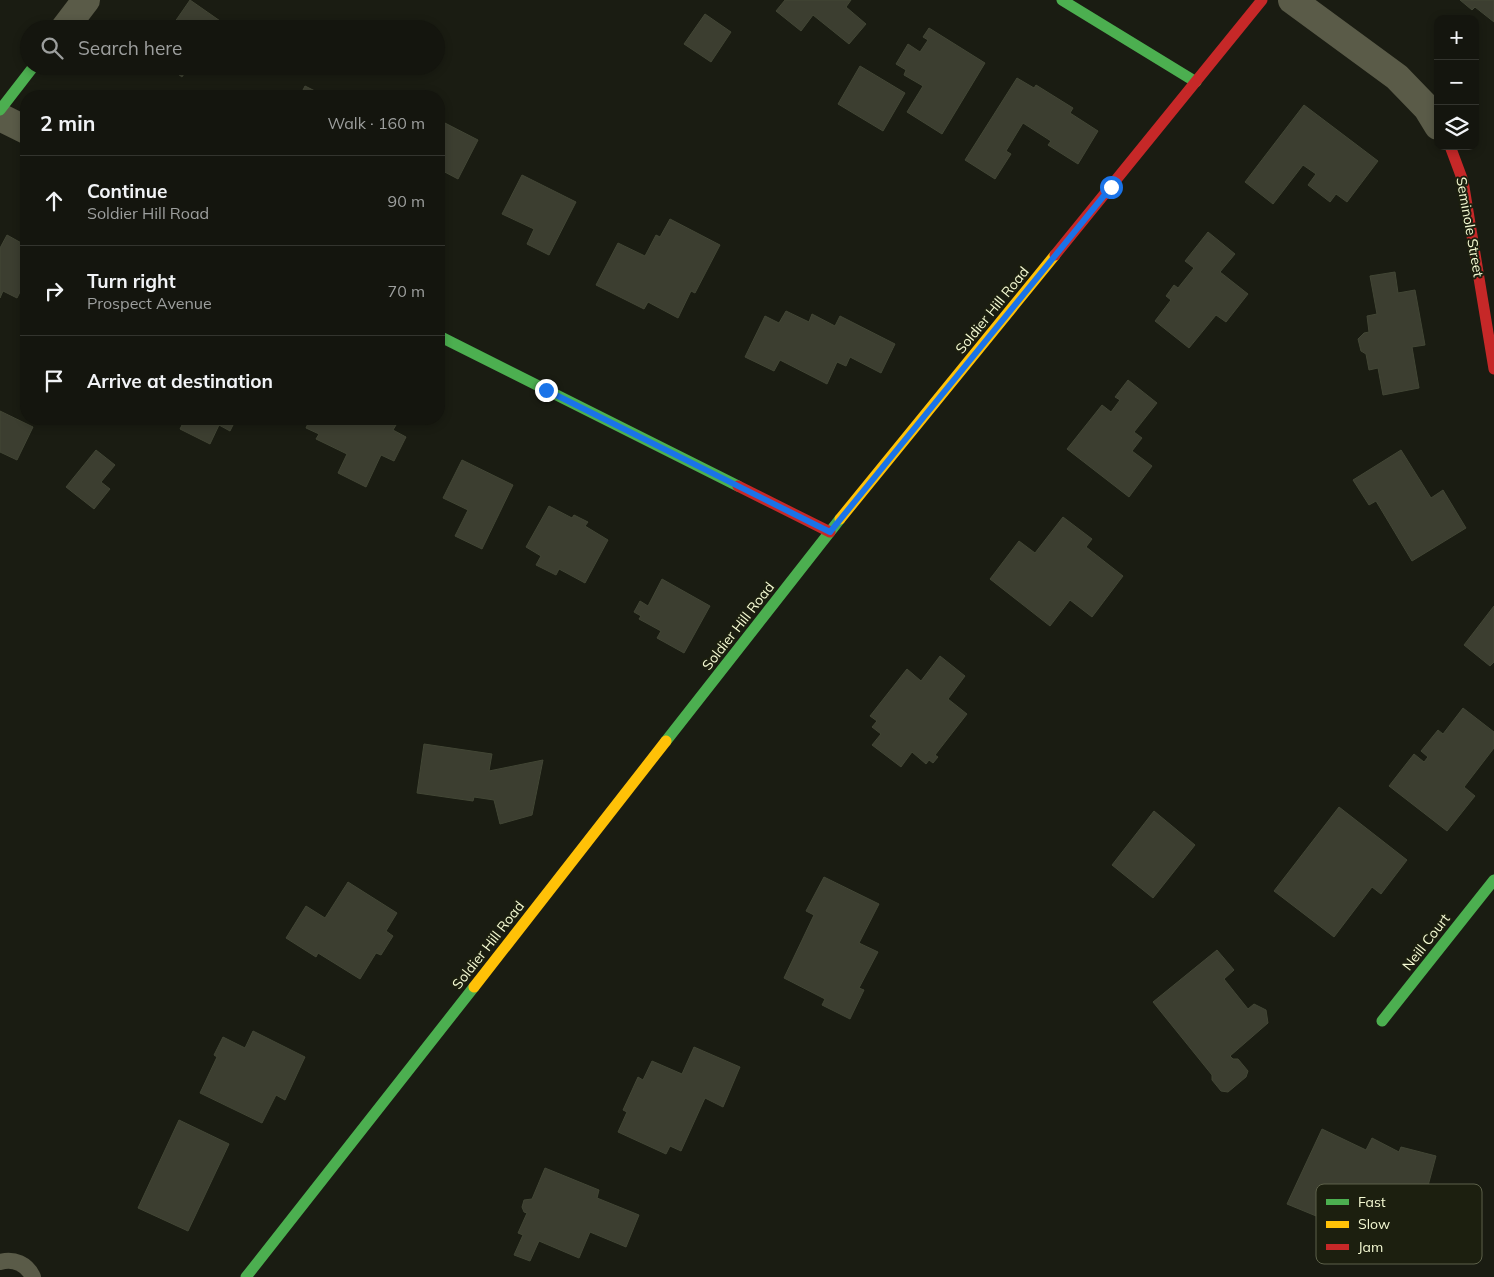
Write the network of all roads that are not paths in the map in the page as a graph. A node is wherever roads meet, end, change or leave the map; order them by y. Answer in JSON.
{"nodes":[{"id":1,"x":86,"y":0,"type":"edge"},
{"id":2,"x":1062,"y":0,"type":"edge"},
{"id":3,"x":1262,"y":0,"type":"edge"},
{"id":4,"x":1292,"y":0,"type":"edge"},
{"id":5,"x":71,"y":20,"type":"edge"},
{"id":6,"x":27,"y":75,"type":"edge"},
{"id":7,"x":1196,"y":82,"type":"junction"},
{"id":8,"x":0,"y":110,"type":"edge"},
{"id":9,"x":0,"y":117,"type":"edge"},
{"id":10,"x":1434,"y":119,"type":"edge"},
{"id":11,"x":20,"y":127,"type":"edge"},
{"id":12,"x":1451,"y":150,"type":"edge"},
{"id":13,"x":445,"y":339,"type":"edge"},
{"id":14,"x":1494,"y":369,"type":"edge"},
{"id":15,"x":830,"y":532,"type":"junction"},
{"id":16,"x":1494,"y":880,"type":"edge"},
{"id":17,"x":1382,"y":1021,"type":"dead end"},
{"id":18,"x":0,"y":1262,"type":"edge"},
{"id":19,"x":33,"y":1277,"type":"edge"},
{"id":20,"x":246,"y":1277,"type":"edge"}],
"edges":[{"from":1,"to":5,"type":"street"},
{"from":2,"to":7,"type":"street"},
{"from":3,"to":7,"type":"street","name":"Soldier Hill Road"},
{"from":4,"to":10,"type":"street"},
{"from":6,"to":8,"type":"street"},
{"from":7,"to":15,"type":"street","name":"Soldier Hill Road"},
{"from":9,"to":11,"type":"street"},
{"from":12,"to":14,"type":"street","name":"Seminole Street"},
{"from":13,"to":15,"type":"street"},
{"from":15,"to":20,"type":"street","name":"Soldier Hill Road"},
{"from":16,"to":17,"type":"street","name":"Neill Court"},
{"from":18,"to":19,"type":"lane"}]}
